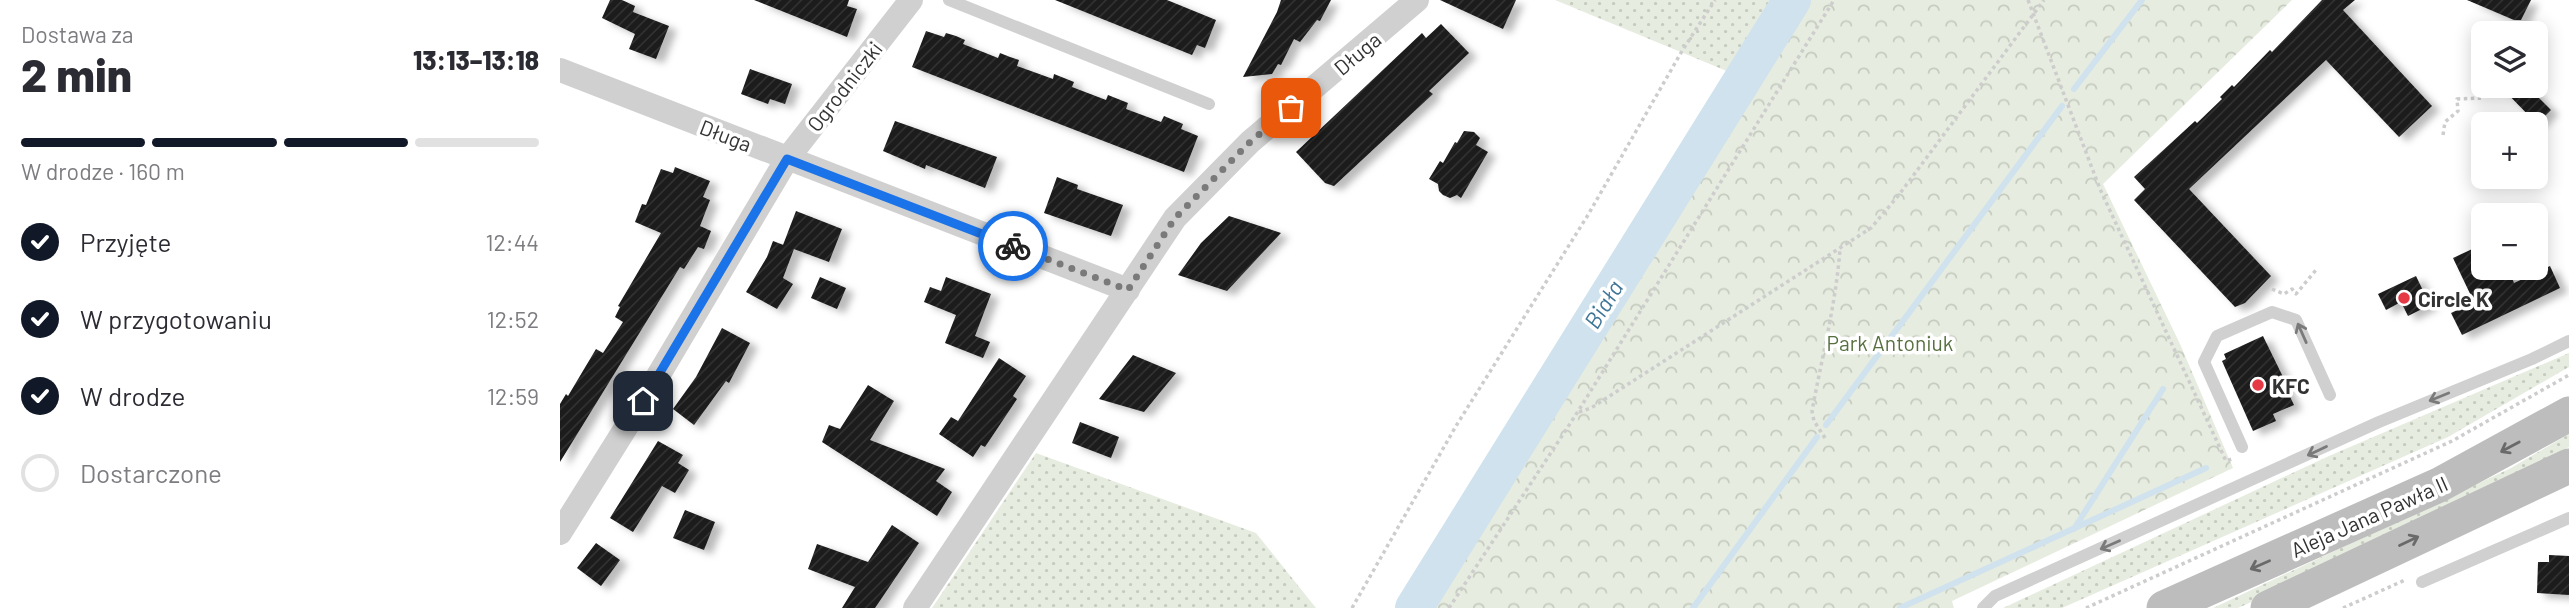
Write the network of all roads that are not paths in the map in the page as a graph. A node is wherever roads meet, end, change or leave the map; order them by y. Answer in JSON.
{"nodes":[{"id":1,"x":911,"y":0,"type":"edge"},
{"id":2,"x":949,"y":0,"type":"edge"},
{"id":3,"x":1417,"y":0,"type":"edge"},
{"id":4,"x":560,"y":70,"type":"edge"},
{"id":5,"x":1209,"y":104,"type":"dead end"},
{"id":6,"x":787,"y":159,"type":"junction"},
{"id":7,"x":1128,"y":290,"type":"junction"},
{"id":8,"x":2569,"y":341,"type":"edge"},
{"id":9,"x":2330,"y":395,"type":"dead end"},
{"id":10,"x":2569,"y":414,"type":"edge"},
{"id":11,"x":2239,"y":452,"type":"road end"},
{"id":12,"x":2569,"y":466,"type":"edge"},
{"id":13,"x":2569,"y":518,"type":"edge"},
{"id":14,"x":560,"y":533,"type":"edge"},
{"id":15,"x":2423,"y":582,"type":"dead end"},
{"id":16,"x":2178,"y":605,"type":"edge"},
{"id":17,"x":915,"y":608,"type":"edge"},
{"id":18,"x":1983,"y":608,"type":"edge"},
{"id":19,"x":2268,"y":608,"type":"edge"}],
"edges":[{"from":1,"to":6,"type":"street","name":"Ogrodniczki"},
{"from":2,"to":5,"type":"lane"},
{"from":3,"to":7,"type":"street","name":"Długa"},
{"from":4,"to":6,"type":"street","name":"Długa"},
{"from":6,"to":7,"type":"street","name":"Długa"},
{"from":6,"to":14,"type":"street","name":"Ogrodniczki"},
{"from":7,"to":17,"type":"street","name":"Długa"},
{"from":8,"to":18,"type":"lane","one_way":true},
{"from":9,"to":11,"type":"lane","one_way":true},
{"from":10,"to":16,"type":"main road","name":"Aleja Jana Pawła II","one_way":true},
{"from":19,"to":12,"type":"main road","name":"Aleja Jana Pawła II","one_way":true},
{"from":13,"to":15,"type":"lane"}]}
